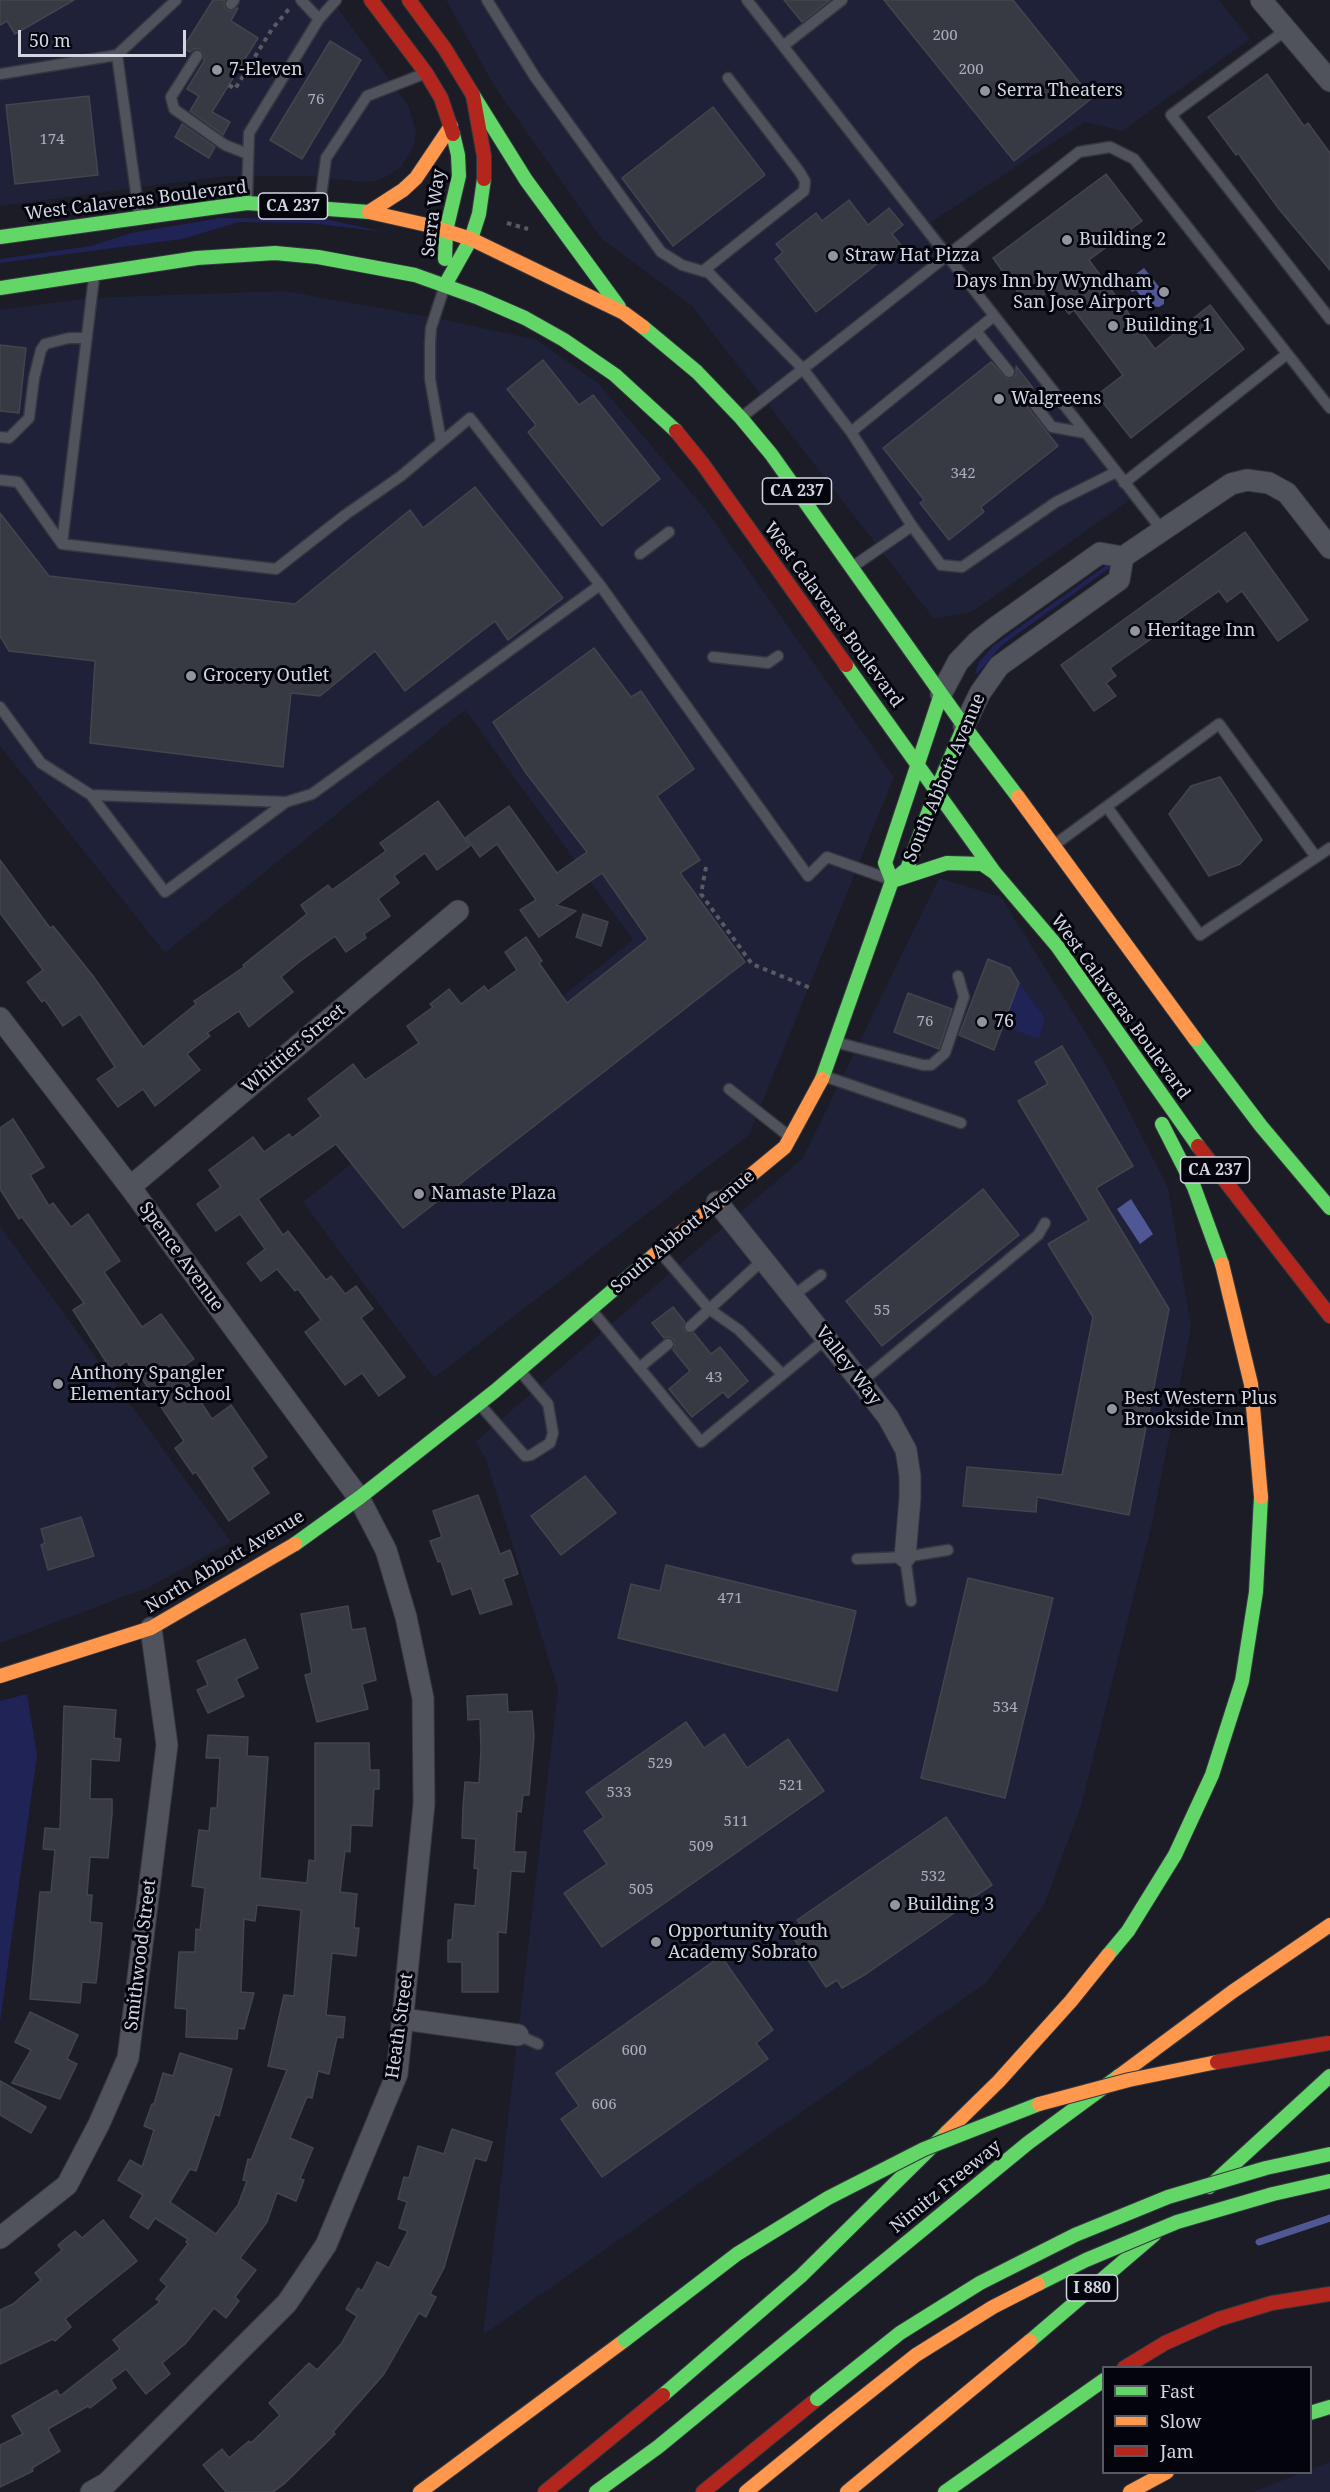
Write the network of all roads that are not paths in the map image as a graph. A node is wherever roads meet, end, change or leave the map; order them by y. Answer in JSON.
{"nodes":[{"id":1,"x":176,"y":0,"type":"edge"},
{"id":2,"x":336,"y":0,"type":"edge"},
{"id":3,"x":371,"y":0,"type":"edge"},
{"id":4,"x":409,"y":0,"type":"edge"},
{"id":5,"x":487,"y":0,"type":"edge"},
{"id":6,"x":747,"y":0,"type":"edge"},
{"id":7,"x":842,"y":0,"type":"edge"},
{"id":8,"x":298,"y":2,"type":"edge"},
{"id":9,"x":1267,"y":2,"type":"edge"},
{"id":10,"x":319,"y":19,"type":"junction"},
{"id":11,"x":1286,"y":30,"type":"junction"},
{"id":12,"x":783,"y":46,"type":"junction"},
{"id":13,"x":117,"y":55,"type":"junction"},
{"id":14,"x":197,"y":56,"type":"dead end"},
{"id":15,"x":426,"y":73,"type":"junction"},
{"id":16,"x":0,"y":74,"type":"edge"},
{"id":17,"x":728,"y":78,"type":"dead end"},
{"id":18,"x":1330,"y":81,"type":"edge"},
{"id":19,"x":473,"y":95,"type":"junction"},
{"id":20,"x":452,"y":126,"type":"junction"},
{"id":21,"x":248,"y":154,"type":"junction"},
{"id":22,"x":247,"y":203,"type":"junction"},
{"id":23,"x":320,"y":207,"type":"junction"},
{"id":24,"x":369,"y":212,"type":"junction"},
{"id":25,"x":139,"y":218,"type":"junction"},
{"id":26,"x":446,"y":231,"type":"junction"},
{"id":27,"x":0,"y":237,"type":"edge"},
{"id":28,"x":471,"y":239,"type":"junction"},
{"id":29,"x":946,"y":255,"type":"junction"},
{"id":30,"x":703,"y":271,"type":"junction"},
{"id":31,"x":95,"y":273,"type":"junction"},
{"id":32,"x":445,"y":285,"type":"junction"},
{"id":33,"x":0,"y":288,"type":"edge"},
{"id":34,"x":624,"y":313,"type":"junction"},
{"id":35,"x":994,"y":316,"type":"junction"},
{"id":36,"x":1330,"y":319,"type":"edge"},
{"id":37,"x":976,"y":331,"type":"junction"},
{"id":38,"x":87,"y":338,"type":"junction"},
{"id":39,"x":1287,"y":354,"type":"junction"},
{"id":40,"x":803,"y":369,"type":"junction"},
{"id":41,"x":1009,"y":372,"type":"dead end"},
{"id":42,"x":1026,"y":393,"type":"dead end"},
{"id":43,"x":1330,"y":408,"type":"edge"},
{"id":44,"x":741,"y":418,"type":"junction"},
{"id":45,"x":851,"y":432,"type":"junction"},
{"id":46,"x":1086,"y":434,"type":"junction"},
{"id":47,"x":0,"y":438,"type":"edge"},
{"id":48,"x":441,"y":441,"type":"junction"},
{"id":49,"x":1116,"y":472,"type":"junction"},
{"id":50,"x":0,"y":480,"type":"edge"},
{"id":51,"x":1124,"y":483,"type":"junction"},
{"id":52,"x":912,"y":526,"type":"junction"},
{"id":53,"x":1162,"y":530,"type":"junction"},
{"id":54,"x":669,"y":532,"type":"dead end"},
{"id":55,"x":62,"y":544,"type":"junction"},
{"id":56,"x":1330,"y":548,"type":"edge"},
{"id":57,"x":640,"y":554,"type":"dead end"},
{"id":58,"x":1123,"y":557,"type":"junction"},
{"id":59,"x":851,"y":568,"type":"junction"},
{"id":60,"x":600,"y":585,"type":"junction"},
{"id":61,"x":778,"y":656,"type":"dead end"},
{"id":62,"x":713,"y":657,"type":"dead end"},
{"id":63,"x":941,"y":694,"type":"junction"},
{"id":64,"x":0,"y":707,"type":"edge"},
{"id":65,"x":964,"y":726,"type":"junction"},
{"id":66,"x":918,"y":764,"type":"junction"},
{"id":67,"x":937,"y":789,"type":"junction"},
{"id":68,"x":91,"y":795,"type":"junction"},
{"id":69,"x":286,"y":802,"type":"junction"},
{"id":70,"x":1107,"y":807,"type":"junction"},
{"id":71,"x":1054,"y":845,"type":"junction"},
{"id":72,"x":1330,"y":848,"type":"edge"},
{"id":73,"x":1316,"y":857,"type":"junction"},
{"id":74,"x":996,"y":873,"type":"junction"},
{"id":75,"x":892,"y":881,"type":"junction"},
{"id":76,"x":458,"y":911,"type":"dead end"},
{"id":77,"x":958,"y":976,"type":"dead end"},
{"id":78,"x":0,"y":1018,"type":"edge"},
{"id":79,"x":1107,"y":1018,"type":"junction"},
{"id":80,"x":835,"y":1042,"type":"junction"},
{"id":81,"x":823,"y":1076,"type":"junction"},
{"id":82,"x":729,"y":1089,"type":"dead end"},
{"id":83,"x":962,"y":1123,"type":"dead end"},
{"id":84,"x":790,"y":1138,"type":"junction"},
{"id":85,"x":130,"y":1187,"type":"junction"},
{"id":86,"x":717,"y":1202,"type":"junction"},
{"id":87,"x":1330,"y":1208,"type":"edge"},
{"id":88,"x":1046,"y":1223,"type":"dead end"},
{"id":89,"x":659,"y":1251,"type":"junction"},
{"id":90,"x":764,"y":1259,"type":"junction"},
{"id":91,"x":820,"y":1275,"type":"dead end"},
{"id":92,"x":794,"y":1295,"type":"junction"},
{"id":93,"x":591,"y":1310,"type":"junction"},
{"id":94,"x":709,"y":1310,"type":"junction"},
{"id":95,"x":1330,"y":1316,"type":"edge"},
{"id":96,"x":690,"y":1327,"type":"dead end"},
{"id":97,"x":827,"y":1338,"type":"junction"},
{"id":98,"x":668,"y":1344,"type":"dead end"},
{"id":99,"x":639,"y":1368,"type":"junction"},
{"id":100,"x":520,"y":1370,"type":"junction"},
{"id":101,"x":782,"y":1374,"type":"junction"},
{"id":102,"x":861,"y":1382,"type":"junction"},
{"id":103,"x":479,"y":1403,"type":"junction"},
{"id":104,"x":359,"y":1498,"type":"junction"},
{"id":105,"x":948,"y":1550,"type":"dead end"},
{"id":106,"x":905,"y":1557,"type":"junction"},
{"id":107,"x":857,"y":1559,"type":"dead end"},
{"id":108,"x":911,"y":1601,"type":"dead end"},
{"id":109,"x":151,"y":1628,"type":"junction"},
{"id":110,"x":0,"y":1676,"type":"edge"},
{"id":111,"x":1330,"y":1925,"type":"edge"},
{"id":112,"x":403,"y":2019,"type":"junction"},
{"id":113,"x":518,"y":2036,"type":"joint"},
{"id":114,"x":1330,"y":2043,"type":"edge"},
{"id":115,"x":538,"y":2044,"type":"dead end"},
{"id":116,"x":1330,"y":2076,"type":"edge"},
{"id":117,"x":1330,"y":2154,"type":"edge"},
{"id":118,"x":1330,"y":2181,"type":"edge"},
{"id":119,"x":0,"y":2238,"type":"edge"},
{"id":120,"x":1330,"y":2294,"type":"edge"},
{"id":121,"x":1126,"y":2366,"type":"edge"},
{"id":122,"x":1102,"y":2381,"type":"edge"},
{"id":123,"x":1330,"y":2407,"type":"edge"},
{"id":124,"x":1312,"y":2413,"type":"edge"},
{"id":125,"x":1163,"y":2474,"type":"edge"},
{"id":126,"x":91,"y":2492,"type":"edge"},
{"id":127,"x":420,"y":2492,"type":"edge"},
{"id":128,"x":545,"y":2492,"type":"edge"},
{"id":129,"x":596,"y":2492,"type":"edge"},
{"id":130,"x":703,"y":2492,"type":"edge"},
{"id":131,"x":746,"y":2492,"type":"edge"},
{"id":132,"x":848,"y":2492,"type":"edge"},
{"id":133,"x":945,"y":2492,"type":"edge"},
{"id":134,"x":1130,"y":2492,"type":"edge"}],
"edges":[{"from":1,"to":13,"type":"lane"},
{"from":2,"to":10,"type":"lane"},
{"from":3,"to":15,"type":"main road","name":"Serra Way"},
{"from":4,"to":19,"type":"main road","name":"Serra Way"},
{"from":5,"to":30,"type":"lane"},
{"from":6,"to":12,"type":"lane"},
{"from":7,"to":12,"type":"lane"},
{"from":8,"to":10,"type":"lane"},
{"from":9,"to":11,"type":"street"},
{"from":10,"to":21,"type":"lane"},
{"from":11,"to":18,"type":"street"},
{"from":11,"to":36,"type":"lane"},
{"from":12,"to":29,"type":"lane"},
{"from":13,"to":16,"type":"lane"},
{"from":13,"to":25,"type":"lane"},
{"from":14,"to":21,"type":"lane"},
{"from":15,"to":20,"type":"main road","name":"Serra Way"},
{"from":15,"to":23,"type":"lane"},
{"from":17,"to":30,"type":"lane"},
{"from":19,"to":28,"type":"main road","name":"Serra Way"},
{"from":19,"to":34,"type":"main road"},
{"from":20,"to":24,"type":"main road"},
{"from":20,"to":26,"type":"main road","name":"Serra Way"},
{"from":21,"to":22,"type":"lane"},
{"from":22,"to":23,"type":"main road","name":"West Calaveras Boulevard","number":"CA 237"},
{"from":22,"to":25,"type":"main road","name":"West Calaveras Boulevard","number":"CA 237"},
{"from":23,"to":24,"type":"main road","name":"West Calaveras Boulevard","number":"CA 237"},
{"from":24,"to":26,"type":"main road","name":"West Calaveras Boulevard","number":"CA 237"},
{"from":25,"to":27,"type":"main road","name":"West Calaveras Boulevard","number":"CA 237"},
{"from":26,"to":28,"type":"main road","name":"West Calaveras Boulevard","number":"CA 237"},
{"from":26,"to":32,"type":"main road","name":"Serra Way"},
{"from":28,"to":32,"type":"main road","name":"Serra Way"},
{"from":28,"to":34,"type":"main road","name":"West Calaveras Boulevard","number":"CA 237"},
{"from":29,"to":35,"type":"lane"},
{"from":29,"to":39,"type":"lane"},
{"from":29,"to":40,"type":"lane"},
{"from":30,"to":40,"type":"lane"},
{"from":31,"to":32,"type":"main road","name":"West Calaveras Boulevard","number":"CA 237"},
{"from":31,"to":33,"type":"main road","name":"West Calaveras Boulevard","number":"CA 237"},
{"from":31,"to":38,"type":"lane"},
{"from":32,"to":48,"type":"lane"},
{"from":32,"to":66,"type":"main road","name":"West Calaveras Boulevard","number":"CA 237"},
{"from":34,"to":44,"type":"main road","name":"West Calaveras Boulevard","number":"CA 237"},
{"from":35,"to":37,"type":"lane"},
{"from":35,"to":46,"type":"lane"},
{"from":37,"to":41,"type":"lane"},
{"from":37,"to":45,"type":"lane"},
{"from":38,"to":47,"type":"lane"},
{"from":38,"to":55,"type":"lane"},
{"from":39,"to":43,"type":"lane"},
{"from":39,"to":51,"type":"lane"},
{"from":40,"to":44,"type":"lane"},
{"from":40,"to":45,"type":"lane"},
{"from":42,"to":46,"type":"lane"},
{"from":44,"to":59,"type":"main road","name":"West Calaveras Boulevard","number":"CA 237"},
{"from":45,"to":52,"type":"lane"},
{"from":46,"to":49,"type":"lane"},
{"from":48,"to":55,"type":"lane"},
{"from":48,"to":60,"type":"lane"},
{"from":49,"to":51,"type":"lane"},
{"from":49,"to":52,"type":"lane"},
{"from":50,"to":55,"type":"lane"},
{"from":51,"to":53,"type":"lane"},
{"from":52,"to":59,"type":"lane"},
{"from":53,"to":56,"type":"street"},
{"from":53,"to":58,"type":"street"},
{"from":54,"to":57,"type":"lane"},
{"from":58,"to":63,"type":"street","name":"South Abbott Avenue"},
{"from":58,"to":65,"type":"street","name":"South Abbott Avenue"},
{"from":59,"to":63,"type":"main road","name":"West Calaveras Boulevard","number":"CA 237"},
{"from":60,"to":69,"type":"lane"},
{"from":60,"to":75,"type":"lane"},
{"from":61,"to":62,"type":"lane"},
{"from":63,"to":65,"type":"main road","name":"West Calaveras Boulevard","number":"CA 237"},
{"from":63,"to":66,"type":"main road","name":"South Abbott Avenue"},
{"from":64,"to":68,"type":"lane"},
{"from":65,"to":67,"type":"main road","name":"South Abbott Avenue"},
{"from":65,"to":71,"type":"main road","name":"West Calaveras Boulevard","number":"CA 237"},
{"from":66,"to":67,"type":"main road","name":"West Calaveras Boulevard","number":"CA 237"},
{"from":66,"to":75,"type":"main road","name":"South Abbott Avenue"},
{"from":67,"to":74,"type":"main road","name":"West Calaveras Boulevard","number":"CA 237"},
{"from":67,"to":75,"type":"main road","name":"South Abbott Avenue"},
{"from":68,"to":69,"type":"lane"},
{"from":68,"to":69,"type":"lane"},
{"from":70,"to":71,"type":"lane"},
{"from":70,"to":73,"type":"lane"},
{"from":70,"to":73,"type":"lane"},
{"from":71,"to":87,"type":"main road","name":"West Calaveras Boulevard","number":"CA 237"},
{"from":72,"to":73,"type":"lane"},
{"from":74,"to":75,"type":"main road"},
{"from":74,"to":79,"type":"main road","name":"West Calaveras Boulevard","number":"CA 237"},
{"from":75,"to":80,"type":"main road","name":"South Abbott Avenue"},
{"from":76,"to":85,"type":"street","name":"Whittier Street"},
{"from":77,"to":80,"type":"lane"},
{"from":78,"to":85,"type":"street","name":"Spence Avenue"},
{"from":79,"to":95,"type":"main road","name":"West Calaveras Boulevard","number":"CA 237"},
{"from":79,"to":128,"type":"main road"},
{"from":80,"to":81,"type":"main road","name":"South Abbott Avenue"},
{"from":81,"to":83,"type":"lane"},
{"from":81,"to":84,"type":"main road","name":"South Abbott Avenue"},
{"from":82,"to":84,"type":"lane"},
{"from":84,"to":86,"type":"main road","name":"South Abbott Avenue"},
{"from":85,"to":104,"type":"street","name":"Spence Avenue"},
{"from":86,"to":89,"type":"main road","name":"South Abbott Avenue"},
{"from":86,"to":90,"type":"street","name":"Valley Way"},
{"from":88,"to":102,"type":"lane"},
{"from":89,"to":93,"type":"main road","name":"South Abbott Avenue"},
{"from":89,"to":94,"type":"lane"},
{"from":90,"to":92,"type":"street","name":"Valley Way"},
{"from":90,"to":94,"type":"lane"},
{"from":91,"to":92,"type":"lane"},
{"from":92,"to":97,"type":"street","name":"Valley Way"},
{"from":93,"to":99,"type":"lane"},
{"from":93,"to":100,"type":"main road","name":"South Abbott Avenue"},
{"from":94,"to":96,"type":"lane"},
{"from":94,"to":101,"type":"lane"},
{"from":97,"to":101,"type":"lane"},
{"from":97,"to":102,"type":"street","name":"Valley Way"},
{"from":98,"to":99,"type":"lane"},
{"from":99,"to":101,"type":"lane"},
{"from":100,"to":103,"type":"main road","name":"South Abbott Avenue"},
{"from":100,"to":103,"type":"lane"},
{"from":102,"to":106,"type":"street","name":"Valley Way"},
{"from":103,"to":104,"type":"main road","name":"South Abbott Avenue"},
{"from":104,"to":109,"type":"main road","name":"North Abbott Avenue"},
{"from":104,"to":112,"type":"street","name":"Heath Street"},
{"from":105,"to":106,"type":"lane"},
{"from":106,"to":107,"type":"lane"},
{"from":106,"to":108,"type":"lane"},
{"from":109,"to":110,"type":"main road","name":"North Abbott Avenue"},
{"from":109,"to":119,"type":"street","name":"Smithwood Street"},
{"from":111,"to":129,"type":"main road","name":"Nimitz Freeway"},
{"from":112,"to":113,"type":"street"},
{"from":112,"to":126,"type":"street","name":"Heath Street"},
{"from":113,"to":115,"type":"lane"},
{"from":114,"to":127,"type":"main road","bridge":true},
{"from":116,"to":132,"type":"main road","number":"I 880"},
{"from":117,"to":130,"type":"main road","bridge":true},
{"from":118,"to":131,"type":"main road","bridge":true},
{"from":120,"to":121,"type":"main road"},
{"from":122,"to":133,"type":"main road"},
{"from":123,"to":124,"type":"main road"},
{"from":125,"to":134,"type":"main road"}]}
